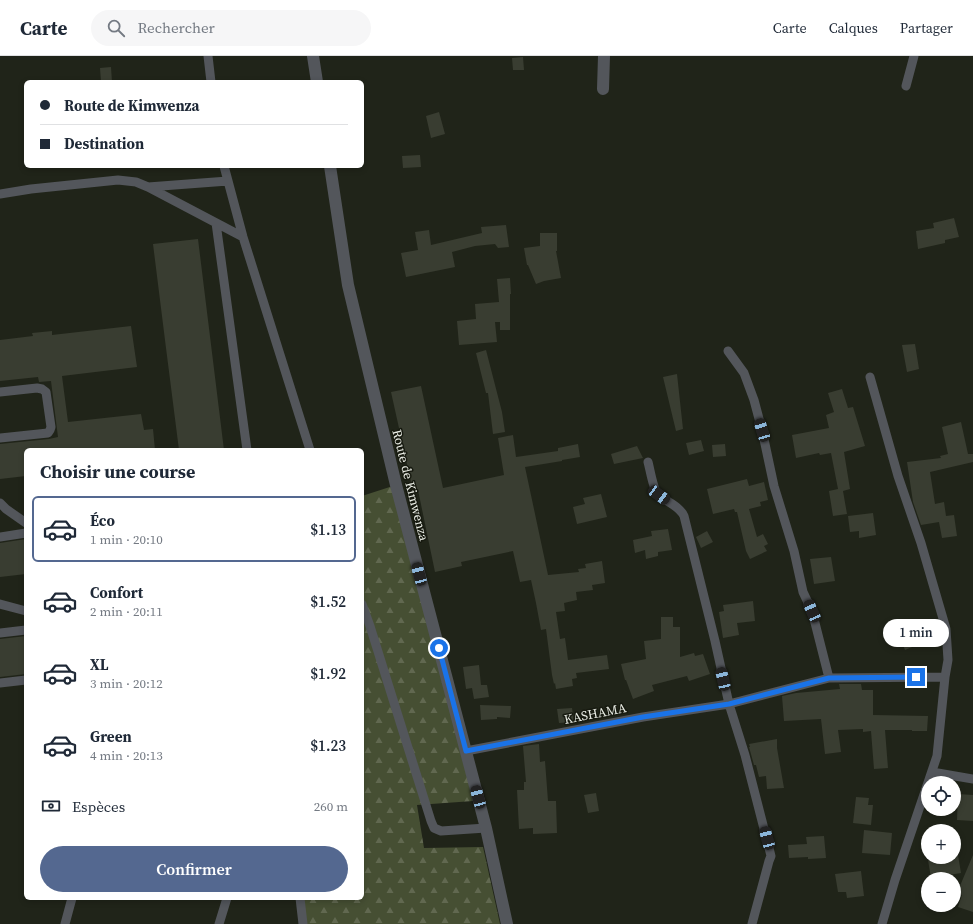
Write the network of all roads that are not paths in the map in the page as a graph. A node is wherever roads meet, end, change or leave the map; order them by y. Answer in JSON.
{"nodes":[{"id":1,"x":208,"y":56,"type":"edge"},
{"id":2,"x":313,"y":56,"type":"edge"},
{"id":3,"x":604,"y":56,"type":"edge"},
{"id":4,"x":914,"y":56,"type":"edge"},
{"id":5,"x":211,"y":80,"type":"edge"},
{"id":6,"x":317,"y":80,"type":"edge"},
{"id":7,"x":906,"y":86,"type":"dead end"},
{"id":8,"x":603,"y":90,"type":"dead end"},
{"id":9,"x":225,"y":168,"type":"edge"},
{"id":10,"x":330,"y":168,"type":"edge"},
{"id":11,"x":228,"y":181,"type":"junction"},
{"id":12,"x":148,"y":187,"type":"junction"},
{"id":13,"x":0,"y":194,"type":"edge"},
{"id":14,"x":216,"y":223,"type":"junction"},
{"id":15,"x":243,"y":237,"type":"junction"},
{"id":16,"x":728,"y":351,"type":"dead end"},
{"id":17,"x":870,"y":377,"type":"dead end"},
{"id":18,"x":0,"y":392,"type":"edge"},
{"id":19,"x":0,"y":438,"type":"edge"},
{"id":20,"x":247,"y":448,"type":"edge"},
{"id":21,"x":309,"y":448,"type":"edge"},
{"id":22,"x":648,"y":462,"type":"dead end"},
{"id":23,"x":2,"y":507,"type":"edge"},
{"id":24,"x":24,"y":522,"type":"edge"},
{"id":25,"x":24,"y":533,"type":"edge"},
{"id":26,"x":0,"y":537,"type":"edge"},
{"id":27,"x":0,"y":604,"type":"edge"},
{"id":28,"x":24,"y":610,"type":"edge"},
{"id":29,"x":364,"y":610,"type":"edge"},
{"id":30,"x":24,"y":630,"type":"edge"},
{"id":31,"x":0,"y":633,"type":"edge"},
{"id":32,"x":945,"y":677,"type":"junction"},
{"id":33,"x":829,"y":678,"type":"junction"},
{"id":34,"x":24,"y":680,"type":"edge"},
{"id":35,"x":0,"y":683,"type":"edge"},
{"id":36,"x":729,"y":704,"type":"junction"},
{"id":37,"x":466,"y":751,"type":"junction"},
{"id":38,"x":932,"y":772,"type":"junction"},
{"id":39,"x":973,"y":779,"type":"edge"},
{"id":40,"x":486,"y":828,"type":"junction"},
{"id":41,"x":71,"y":900,"type":"edge"},
{"id":42,"x":226,"y":900,"type":"edge"},
{"id":43,"x":300,"y":900,"type":"edge"},
{"id":44,"x":65,"y":924,"type":"edge"},
{"id":45,"x":219,"y":924,"type":"edge"},
{"id":46,"x":303,"y":924,"type":"edge"},
{"id":47,"x":508,"y":924,"type":"edge"},
{"id":48,"x":752,"y":924,"type":"edge"},
{"id":49,"x":882,"y":924,"type":"edge"}],
"edges":[{"from":1,"to":5,"type":"lane"},
{"from":2,"to":6,"type":"street"},
{"from":3,"to":8,"type":"street"},
{"from":4,"to":7,"type":"lane"},
{"from":9,"to":11,"type":"lane"},
{"from":10,"to":37,"type":"street","name":"Route de Kimwenza"},
{"from":11,"to":12,"type":"lane"},
{"from":11,"to":15,"type":"lane"},
{"from":12,"to":13,"type":"lane"},
{"from":12,"to":14,"type":"lane"},
{"from":14,"to":15,"type":"lane"},
{"from":14,"to":20,"type":"lane"},
{"from":15,"to":21,"type":"lane"},
{"from":16,"to":33,"type":"lane"},
{"from":17,"to":32,"type":"lane"},
{"from":18,"to":19,"type":"lane"},
{"from":22,"to":36,"type":"lane"},
{"from":23,"to":24,"type":"lane"},
{"from":25,"to":26,"type":"lane"},
{"from":27,"to":28,"type":"lane"},
{"from":29,"to":40,"type":"lane"},
{"from":30,"to":31,"type":"lane"},
{"from":32,"to":33,"type":"lane","name":"KASHAMA"},
{"from":32,"to":38,"type":"lane"},
{"from":33,"to":36,"type":"lane","name":"KASHAMA"},
{"from":34,"to":35,"type":"lane"},
{"from":36,"to":37,"type":"lane","name":"KASHAMA"},
{"from":36,"to":48,"type":"lane"},
{"from":37,"to":40,"type":"street","name":"Route de Kimwenza"},
{"from":38,"to":39,"type":"lane"},
{"from":38,"to":49,"type":"lane"},
{"from":40,"to":47,"type":"street","name":"Route de Kimwenza"},
{"from":41,"to":44,"type":"lane"},
{"from":42,"to":45,"type":"lane"},
{"from":43,"to":46,"type":"lane"}]}
